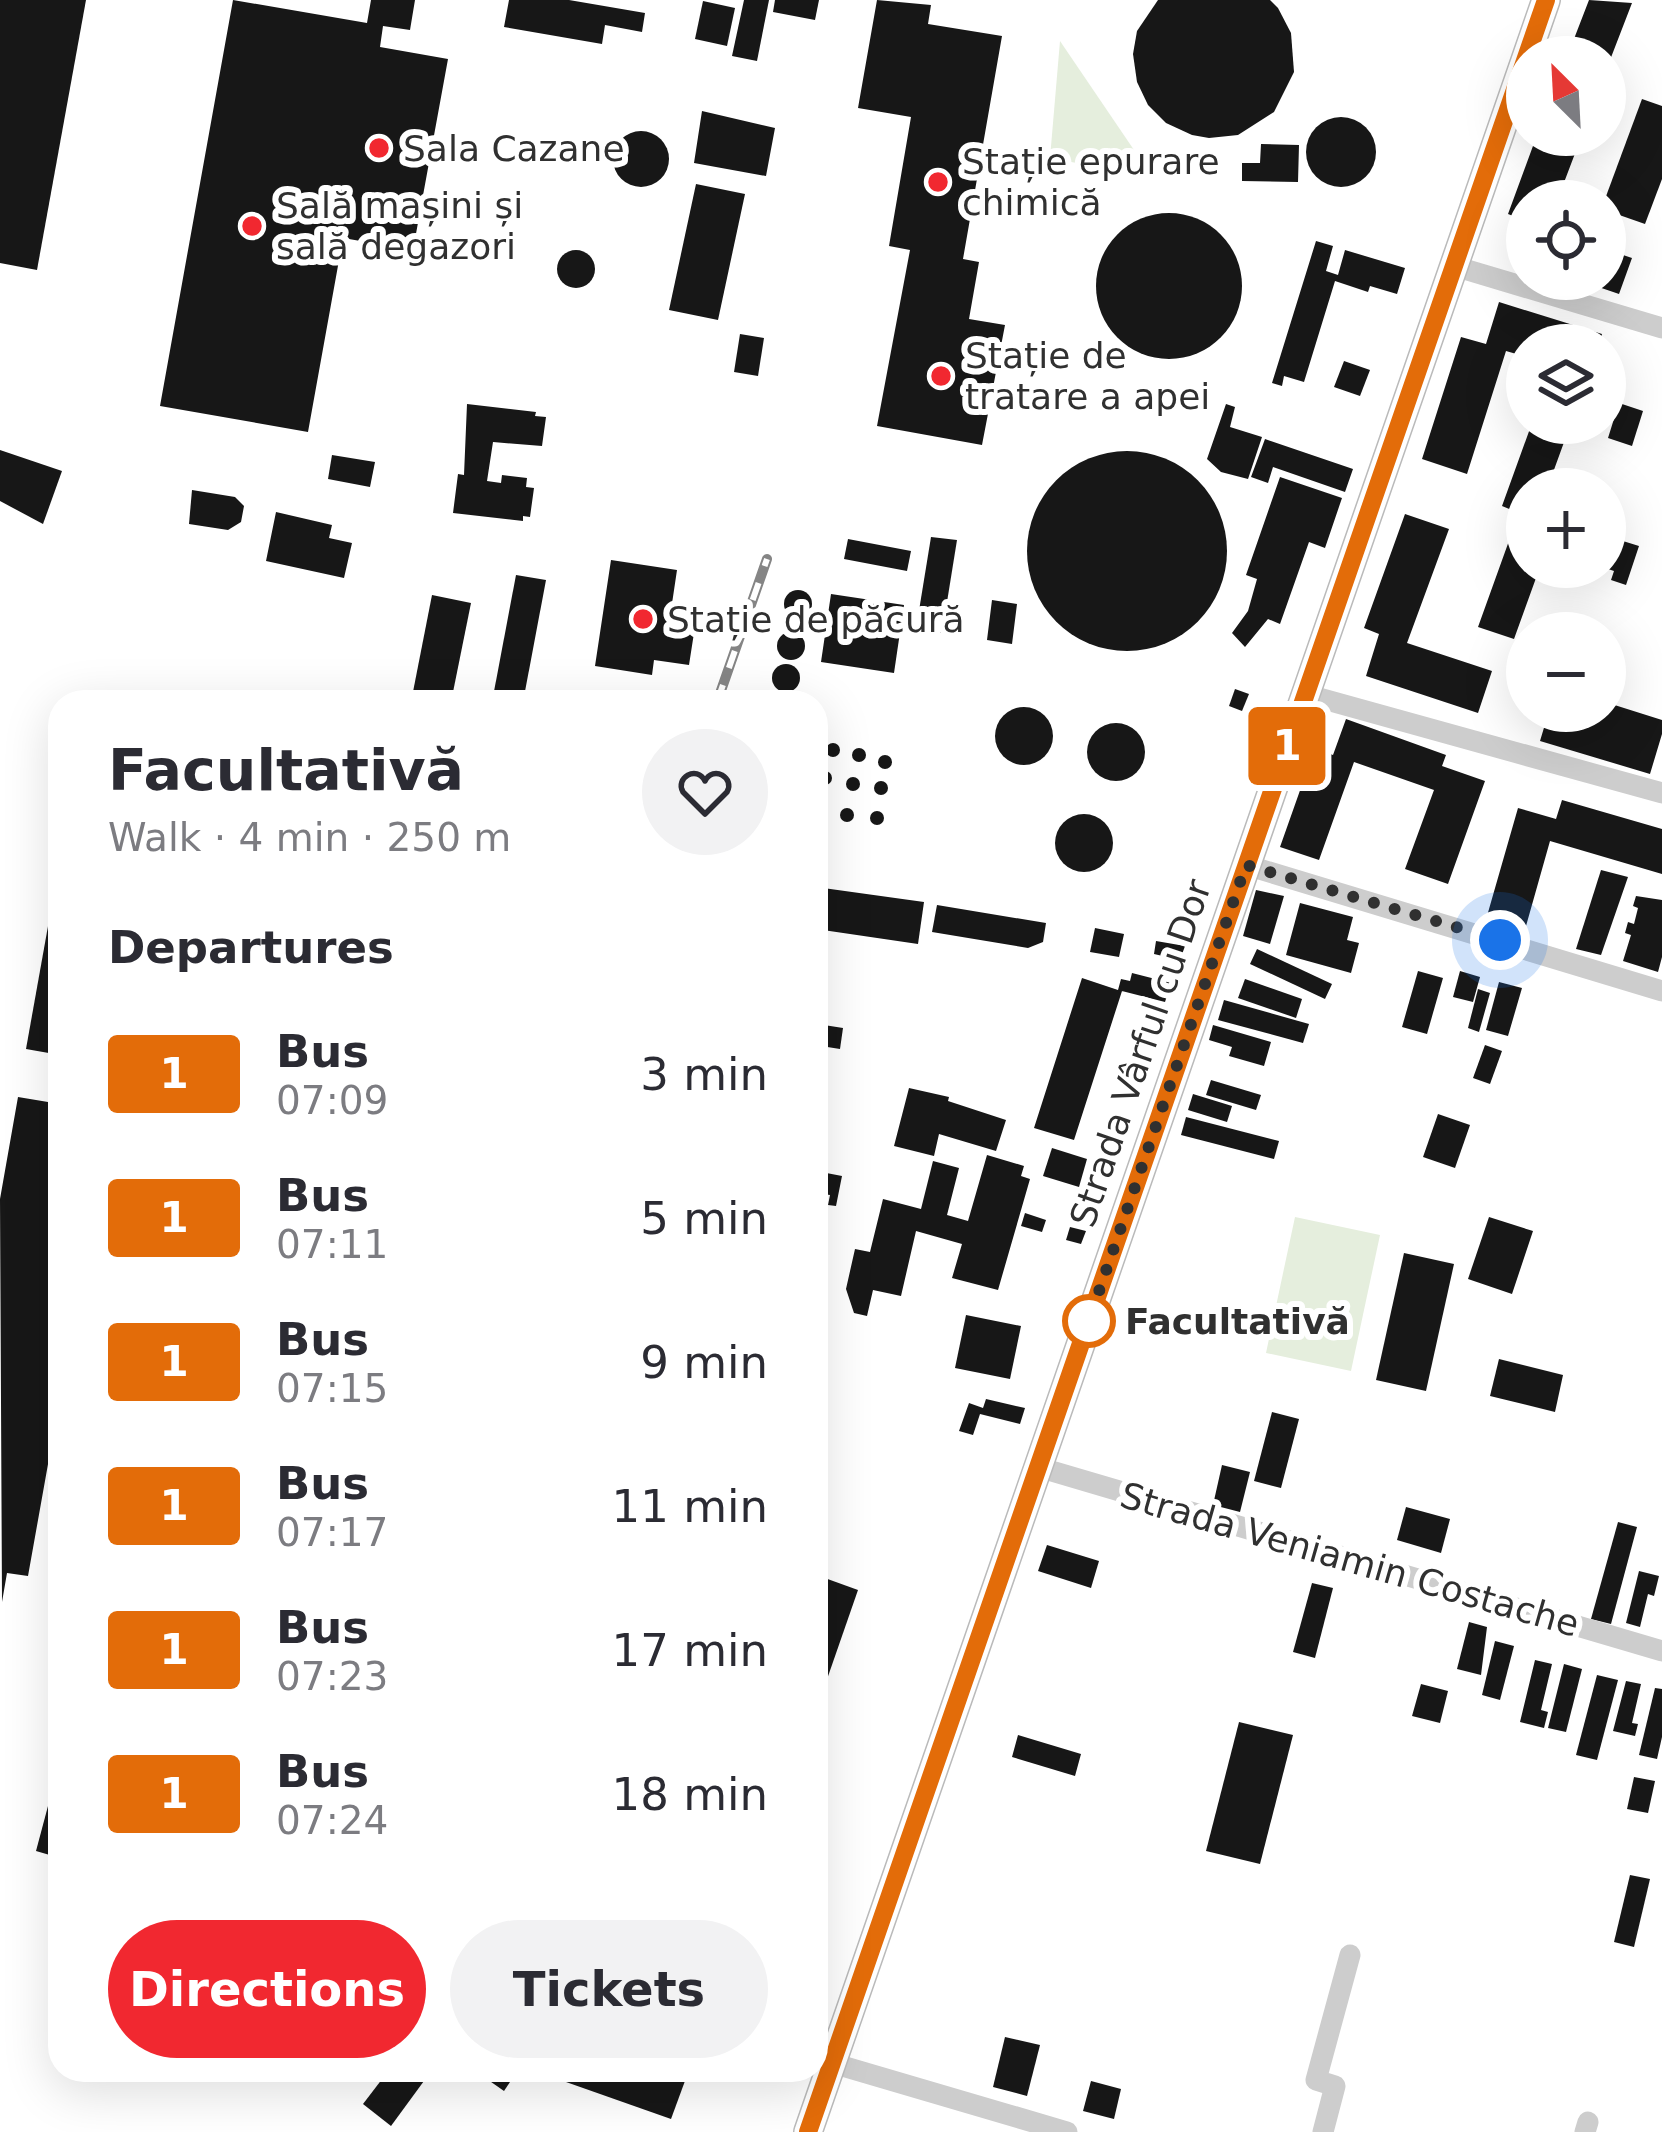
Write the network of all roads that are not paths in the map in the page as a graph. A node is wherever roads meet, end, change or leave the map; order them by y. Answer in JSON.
{"nodes":[{"id":1,"x":1546,"y":0,"type":"edge"},
{"id":2,"x":1454,"y":266,"type":"junction"},
{"id":3,"x":1662,"y":328,"type":"edge"},
{"id":4,"x":1305,"y":694,"type":"junction"},
{"id":5,"x":1662,"y":793,"type":"edge"},
{"id":6,"x":1246,"y":865,"type":"junction"},
{"id":7,"x":1662,"y":991,"type":"edge"},
{"id":8,"x":1038,"y":1467,"type":"junction"},
{"id":9,"x":1662,"y":1651,"type":"edge"},
{"id":10,"x":1350,"y":1955,"type":"dead end"},
{"id":11,"x":832,"y":2063,"type":"junction"},
{"id":12,"x":828,"y":2074,"type":"edge"},
{"id":13,"x":825,"y":2082,"type":"edge"},
{"id":14,"x":808,"y":2132,"type":"edge"},
{"id":15,"x":1067,"y":2132,"type":"edge"},
{"id":16,"x":1323,"y":2132,"type":"edge"}],
"edges":[{"from":1,"to":2,"type":"street","name":"Strada Vârful cu Dor"},
{"from":2,"to":3,"type":"street"},
{"from":2,"to":4,"type":"street","name":"Strada Vârful cu Dor"},
{"from":4,"to":5,"type":"street"},
{"from":4,"to":6,"type":"street","name":"Strada Vârful cu Dor"},
{"from":6,"to":7,"type":"street"},
{"from":6,"to":8,"type":"street","name":"Strada Vârful cu Dor"},
{"from":8,"to":9,"type":"street","name":"Strada Veniamin Costache"},
{"from":8,"to":11,"type":"street","name":"Strada Vârful cu Dor"},
{"from":10,"to":16,"type":"street"},
{"from":11,"to":12,"type":"street","name":"Strada Vârful cu Dor"},
{"from":11,"to":15,"type":"street"},
{"from":13,"to":14,"type":"street","name":"Strada Vârful cu Dor"}]}
